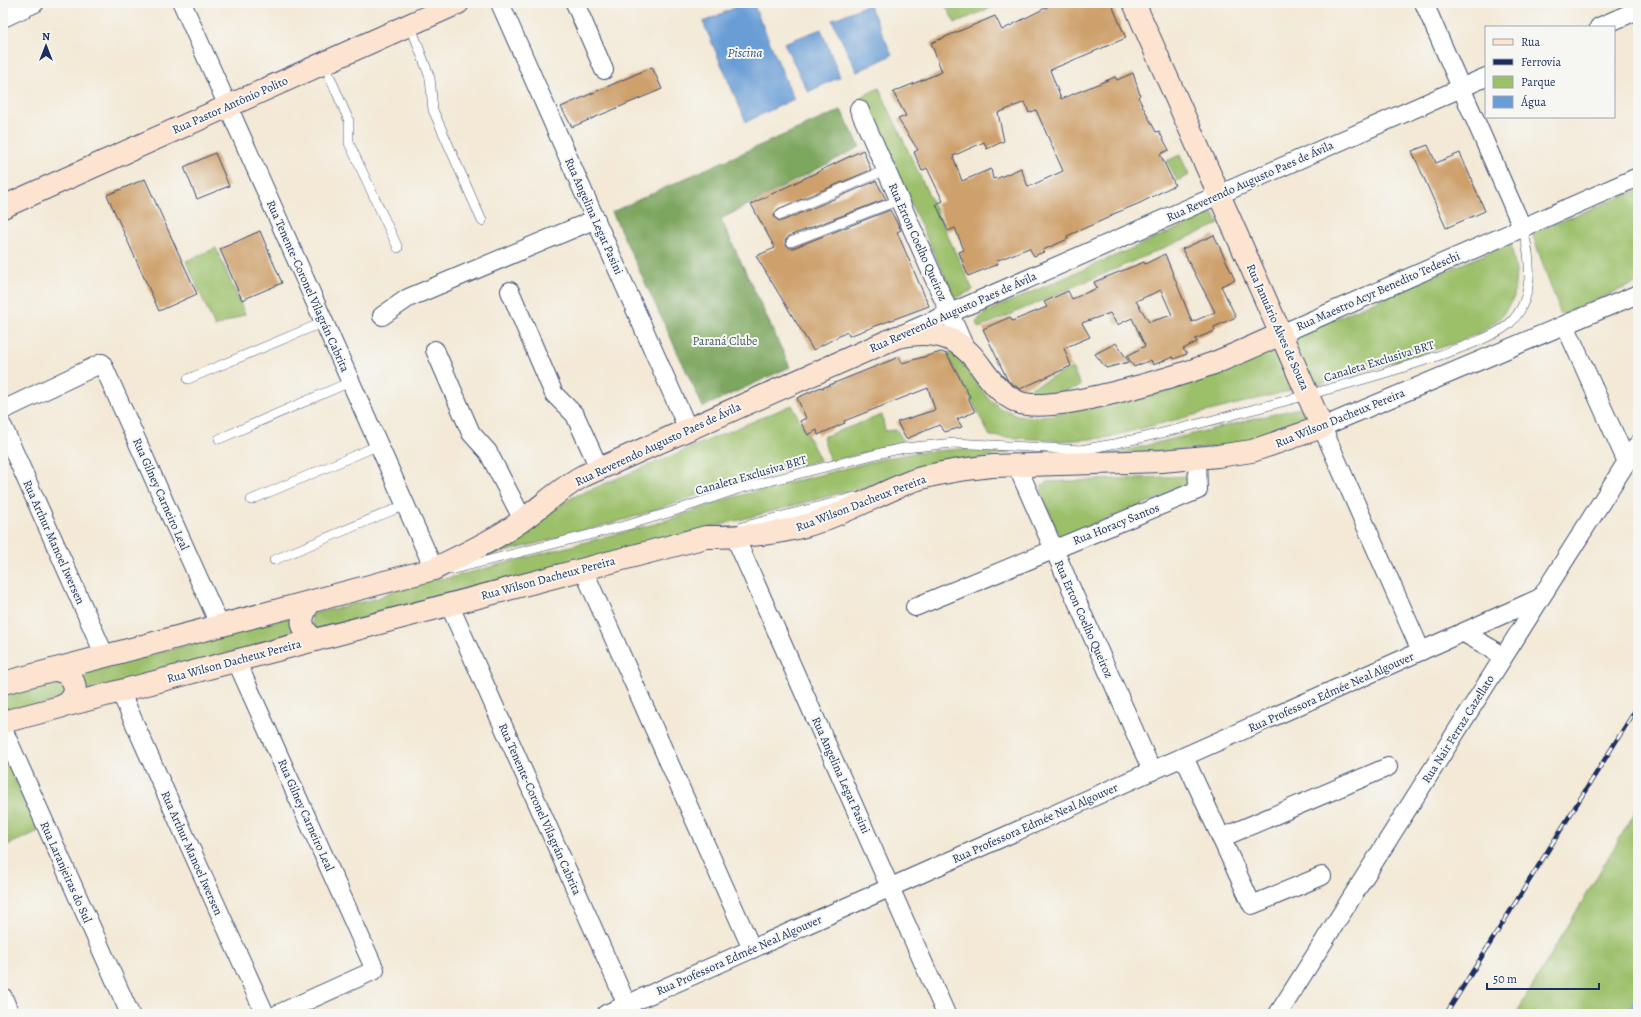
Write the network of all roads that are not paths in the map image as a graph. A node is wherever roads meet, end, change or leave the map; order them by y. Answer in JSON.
{"nodes":[{"id":1,"x":35,"y":3,"type":"edge"},
{"id":2,"x":182,"y":3,"type":"edge"},
{"id":3,"x":458,"y":3,"type":"edge"},
{"id":4,"x":500,"y":3,"type":"edge"},
{"id":5,"x":575,"y":3,"type":"edge"},
{"id":6,"x":1134,"y":3,"type":"edge"},
{"id":7,"x":1424,"y":3,"type":"edge"},
{"id":8,"x":1638,"y":10,"type":"edge"},
{"id":9,"x":3,"y":18,"type":"edge"},
{"id":10,"x":410,"y":24,"type":"junction"},
{"id":11,"x":1601,"y":26,"type":"edge"},
{"id":12,"x":324,"y":63,"type":"junction"},
{"id":13,"x":604,"y":70,"type":"dead end"},
{"id":14,"x":1485,"y":77,"type":"edge"},
{"id":15,"x":1461,"y":88,"type":"junction"},
{"id":16,"x":228,"y":106,"type":"junction"},
{"id":17,"x":859,"y":109,"type":"dead end"},
{"id":18,"x":886,"y":170,"type":"junction"},
{"id":19,"x":1634,"y":181,"type":"edge"},
{"id":20,"x":1219,"y":195,"type":"junction"},
{"id":21,"x":899,"y":200,"type":"junction"},
{"id":22,"x":3,"y":207,"type":"edge"},
{"id":23,"x":780,"y":215,"type":"dead end"},
{"id":24,"x":596,"y":219,"type":"junction"},
{"id":25,"x":482,"y":221,"type":"dead end"},
{"id":26,"x":1522,"y":228,"type":"junction"},
{"id":27,"x":791,"y":242,"type":"dead end"},
{"id":28,"x":398,"y":248,"type":"dead end"},
{"id":29,"x":510,"y":291,"type":"dead end"},
{"id":30,"x":1638,"y":294,"type":"edge"},
{"id":31,"x":950,"y":314,"type":"junction"},
{"id":32,"x":382,"y":316,"type":"dead end"},
{"id":33,"x":324,"y":322,"type":"junction"},
{"id":34,"x":1565,"y":325,"type":"junction"},
{"id":35,"x":1281,"y":334,"type":"junction"},
{"id":36,"x":897,"y":337,"type":"junction"},
{"id":37,"x":965,"y":348,"type":"junction"},
{"id":38,"x":435,"y":350,"type":"dead end"},
{"id":39,"x":188,"y":380,"type":"dead end"},
{"id":40,"x":350,"y":382,"type":"junction"},
{"id":41,"x":1308,"y":395,"type":"junction"},
{"id":42,"x":1018,"y":403,"type":"joint"},
{"id":43,"x":3,"y":410,"type":"edge"},
{"id":44,"x":3,"y":427,"type":"edge"},
{"id":45,"x":1322,"y":427,"type":"junction"},
{"id":46,"x":688,"y":429,"type":"junction"},
{"id":47,"x":219,"y":439,"type":"dead end"},
{"id":48,"x":1638,"y":444,"type":"edge"},
{"id":49,"x":379,"y":445,"type":"junction"},
{"id":50,"x":1082,"y":450,"type":"junction"},
{"id":51,"x":1197,"y":458,"type":"junction"},
{"id":52,"x":1627,"y":462,"type":"junction"},
{"id":53,"x":1017,"y":466,"type":"junction"},
{"id":54,"x":599,"y":468,"type":"junction"},
{"id":55,"x":913,"y":481,"type":"junction"},
{"id":56,"x":251,"y":500,"type":"dead end"},
{"id":57,"x":405,"y":504,"type":"junction"},
{"id":58,"x":524,"y":520,"type":"junction"},
{"id":59,"x":706,"y":537,"type":"junction"},
{"id":60,"x":735,"y":537,"type":"junction"},
{"id":61,"x":1053,"y":550,"type":"junction"},
{"id":62,"x":274,"y":560,"type":"dead end"},
{"id":63,"x":434,"y":569,"type":"junction"},
{"id":64,"x":583,"y":569,"type":"junction"},
{"id":65,"x":1540,"y":598,"type":"junction"},
{"id":66,"x":310,"y":602,"type":"junction"},
{"id":67,"x":449,"y":604,"type":"junction"},
{"id":68,"x":915,"y":607,"type":"dead end"},
{"id":69,"x":220,"y":626,"type":"junction"},
{"id":70,"x":1464,"y":633,"type":"junction"},
{"id":71,"x":314,"y":640,"type":"junction"},
{"id":72,"x":1421,"y":651,"type":"junction"},
{"id":73,"x":105,"y":656,"type":"junction"},
{"id":74,"x":1502,"y":659,"type":"junction"},
{"id":75,"x":236,"y":660,"type":"junction"},
{"id":76,"x":53,"y":670,"type":"junction"},
{"id":77,"x":3,"y":683,"type":"edge"},
{"id":78,"x":120,"y":691,"type":"junction"},
{"id":79,"x":63,"y":706,"type":"junction"},
{"id":80,"x":3,"y":722,"type":"edge"},
{"id":81,"x":3,"y":729,"type":"edge"},
{"id":82,"x":1184,"y":757,"type":"junction"},
{"id":83,"x":1388,"y":767,"type":"dead end"},
{"id":84,"x":1152,"y":771,"type":"junction"},
{"id":85,"x":1221,"y":838,"type":"junction"},
{"id":86,"x":1322,"y":876,"type":"dead end"},
{"id":87,"x":890,"y":887,"type":"junction"},
{"id":88,"x":752,"y":949,"type":"junction"},
{"id":89,"x":3,"y":997,"type":"edge"},
{"id":90,"x":629,"y":1009,"type":"edge"},
{"id":91,"x":10,"y":1014,"type":"edge"},
{"id":92,"x":130,"y":1014,"type":"edge"},
{"id":93,"x":265,"y":1014,"type":"edge"},
{"id":94,"x":278,"y":1014,"type":"edge"},
{"id":95,"x":606,"y":1014,"type":"edge"},
{"id":96,"x":946,"y":1014,"type":"edge"},
{"id":97,"x":1278,"y":1014,"type":"edge"}],
"edges":[{"from":1,"to":9,"type":"street"},
{"from":2,"to":16,"type":"street","name":"Rua Tenente-Coronel Vilagrán Cabrita"},
{"from":3,"to":10,"type":"main road","name":"Rua Pastor Antônio Polito"},
{"from":4,"to":24,"type":"street","name":"Rua Angelina Legat Pasini"},
{"from":5,"to":13,"type":"street"},
{"from":6,"to":20,"type":"main road","name":"Rua Januário Alves de Souza"},
{"from":7,"to":15,"type":"street"},
{"from":8,"to":11,"type":"street"},
{"from":10,"to":12,"type":"main road","name":"Rua Pastor Antônio Polito"},
{"from":10,"to":25,"type":"lane"},
{"from":12,"to":16,"type":"main road","name":"Rua Pastor Antônio Polito"},
{"from":12,"to":28,"type":"lane"},
{"from":14,"to":15,"type":"street","name":"Rua Reverendo Augusto Paes de Ávila"},
{"from":15,"to":20,"type":"street","name":"Rua Reverendo Augusto Paes de Ávila"},
{"from":15,"to":26,"type":"street"},
{"from":16,"to":22,"type":"main road","name":"Rua Pastor Antônio Polito"},
{"from":16,"to":33,"type":"street","name":"Rua Tenente-Coronel Vilagrán Cabrita"},
{"from":17,"to":18,"type":"street","name":"Rua Erton Coelho Queiroz"},
{"from":18,"to":21,"type":"street","name":"Rua Erton Coelho Queiroz"},
{"from":18,"to":23,"type":"lane"},
{"from":19,"to":26,"type":"street","name":"Rua Maestro Acyr Benedito Tedeschi"},
{"from":20,"to":31,"type":"street","name":"Rua Reverendo Augusto Paes de Ávila"},
{"from":20,"to":35,"type":"main road","name":"Rua Januário Alves de Souza"},
{"from":21,"to":27,"type":"lane"},
{"from":21,"to":31,"type":"street","name":"Rua Erton Coelho Queiroz"},
{"from":24,"to":32,"type":"street"},
{"from":24,"to":46,"type":"street","name":"Rua Angelina Legat Pasini"},
{"from":26,"to":35,"type":"street","name":"Rua Maestro Acyr Benedito Tedeschi"},
{"from":26,"to":41,"type":"lane","name":"Canaleta Exclusiva BRT"},
{"from":29,"to":54,"type":"street"},
{"from":30,"to":34,"type":"street","name":"Rua Wilson Dacheux Pereira"},
{"from":31,"to":36,"type":"street","name":"Rua Reverendo Augusto Paes de Ávila"},
{"from":31,"to":37,"type":"street","name":"Rua Erton Coelho Queiroz"},
{"from":33,"to":39,"type":"lane"},
{"from":33,"to":40,"type":"street","name":"Rua Tenente-Coronel Vilagrán Cabrita"},
{"from":34,"to":45,"type":"street","name":"Rua Wilson Dacheux Pereira"},
{"from":34,"to":52,"type":"street"},
{"from":35,"to":41,"type":"main road","name":"Rua Januário Alves de Souza"},
{"from":35,"to":42,"type":"main road","name":"Rua Maestro Acyr Benedito Tedeschi"},
{"from":36,"to":37,"type":"main road"},
{"from":36,"to":46,"type":"main road","name":"Rua Reverendo Augusto Paes de Ávila"},
{"from":37,"to":42,"type":"main road","name":"Rua Erton Coelho Queiroz"},
{"from":38,"to":58,"type":"street"},
{"from":40,"to":47,"type":"lane"},
{"from":40,"to":49,"type":"street","name":"Rua Tenente-Coronel Vilagrán Cabrita"},
{"from":41,"to":45,"type":"main road","name":"Rua Januário Alves de Souza"},
{"from":41,"to":50,"type":"lane","name":"Canaleta Exclusiva BRT"},
{"from":43,"to":69,"type":"street","name":"Rua Gilney Carneiro Leal"},
{"from":44,"to":73,"type":"street","name":"Rua Arthur Manoel Iwersen"},
{"from":45,"to":51,"type":"main road","name":"Rua Wilson Dacheux Pereira"},
{"from":45,"to":72,"type":"street","name":"Rua Januário Alves de Souza"},
{"from":46,"to":54,"type":"main road","name":"Rua Reverendo Augusto Paes de Ávila"},
{"from":48,"to":52,"type":"street","name":"Rua Nair Ferraz Cazellato"},
{"from":49,"to":56,"type":"lane"},
{"from":49,"to":57,"type":"street","name":"Rua Tenente-Coronel Vilagrán Cabrita"},
{"from":50,"to":53,"type":"lane","name":"Canaleta Exclusiva BRT"},
{"from":50,"to":63,"type":"lane","name":"Canaleta Exclusiva BRT"},
{"from":51,"to":53,"type":"main road","name":"Rua Wilson Dacheux Pereira"},
{"from":51,"to":61,"type":"street","name":"Rua Horacy Santos"},
{"from":52,"to":65,"type":"street","name":"Rua Nair Ferraz Cazellato"},
{"from":53,"to":55,"type":"main road","name":"Rua Wilson Dacheux Pereira"},
{"from":53,"to":61,"type":"street","name":"Rua Erton Coelho Queiroz"},
{"from":54,"to":58,"type":"main road","name":"Rua Reverendo Augusto Paes de Ávila"},
{"from":55,"to":59,"type":"lane"},
{"from":55,"to":60,"type":"main road","name":"Rua Wilson Dacheux Pereira"},
{"from":57,"to":62,"type":"lane"},
{"from":57,"to":63,"type":"street","name":"Rua Tenente-Coronel Vilagrán Cabrita"},
{"from":58,"to":63,"type":"main road","name":"Rua Reverendo Augusto Paes de Ávila"},
{"from":59,"to":60,"type":"main road","name":"Rua Wilson Dacheux Pereira"},
{"from":59,"to":64,"type":"main road","name":"Rua Wilson Dacheux Pereira"},
{"from":60,"to":87,"type":"street","name":"Rua Angelina Legat Pasini"},
{"from":61,"to":68,"type":"street","name":"Rua Horacy Santos"},
{"from":61,"to":84,"type":"street","name":"Rua Erton Coelho Queiroz"},
{"from":63,"to":66,"type":"main road"},
{"from":64,"to":67,"type":"main road","name":"Rua Wilson Dacheux Pereira"},
{"from":64,"to":88,"type":"street"},
{"from":65,"to":70,"type":"street","name":"Rua Professora Edmée Neal Algouver"},
{"from":65,"to":74,"type":"street","name":"Rua Nair Ferraz Cazellato"},
{"from":66,"to":69,"type":"main road"},
{"from":66,"to":71,"type":"main road"},
{"from":67,"to":71,"type":"main road","name":"Rua Wilson Dacheux Pereira"},
{"from":67,"to":90,"type":"street","name":"Rua Tenente-Coronel Vilagrán Cabrita"},
{"from":69,"to":73,"type":"main road"},
{"from":70,"to":72,"type":"street","name":"Rua Professora Edmée Neal Algouver"},
{"from":70,"to":74,"type":"street"},
{"from":71,"to":75,"type":"main road","name":"Rua Wilson Dacheux Pereira"},
{"from":72,"to":82,"type":"street","name":"Rua Professora Edmée Neal Algouver"},
{"from":73,"to":76,"type":"main road"},
{"from":74,"to":97,"type":"street","name":"Rua Nair Ferraz Cazellato"},
{"from":75,"to":78,"type":"main road","name":"Rua Wilson Dacheux Pereira"},
{"from":75,"to":94,"type":"street","name":"Rua Gilney Carneiro Leal"},
{"from":76,"to":77,"type":"main road"},
{"from":76,"to":79,"type":"main road"},
{"from":78,"to":79,"type":"main road","name":"Rua Wilson Dacheux Pereira"},
{"from":78,"to":93,"type":"street","name":"Rua Arthur Manoel Iwersen"},
{"from":79,"to":80,"type":"main road","name":"Rua Wilson Dacheux Pereira"},
{"from":81,"to":92,"type":"street","name":"Rua Laranjeiras do Sul"},
{"from":82,"to":84,"type":"street","name":"Rua Professora Edmée Neal Algouver"},
{"from":82,"to":85,"type":"street"},
{"from":83,"to":85,"type":"street"},
{"from":84,"to":87,"type":"street","name":"Rua Professora Edmée Neal Algouver"},
{"from":85,"to":86,"type":"street"},
{"from":87,"to":88,"type":"street","name":"Rua Professora Edmée Neal Algouver"},
{"from":87,"to":96,"type":"street","name":"Rua Angelina Legat Pasini"},
{"from":88,"to":90,"type":"street","name":"Rua Professora Edmée Neal Algouver"},
{"from":89,"to":91,"type":"street"},
{"from":90,"to":95,"type":"street","name":"Rua Professora Edmée Neal Algouver"}]}
